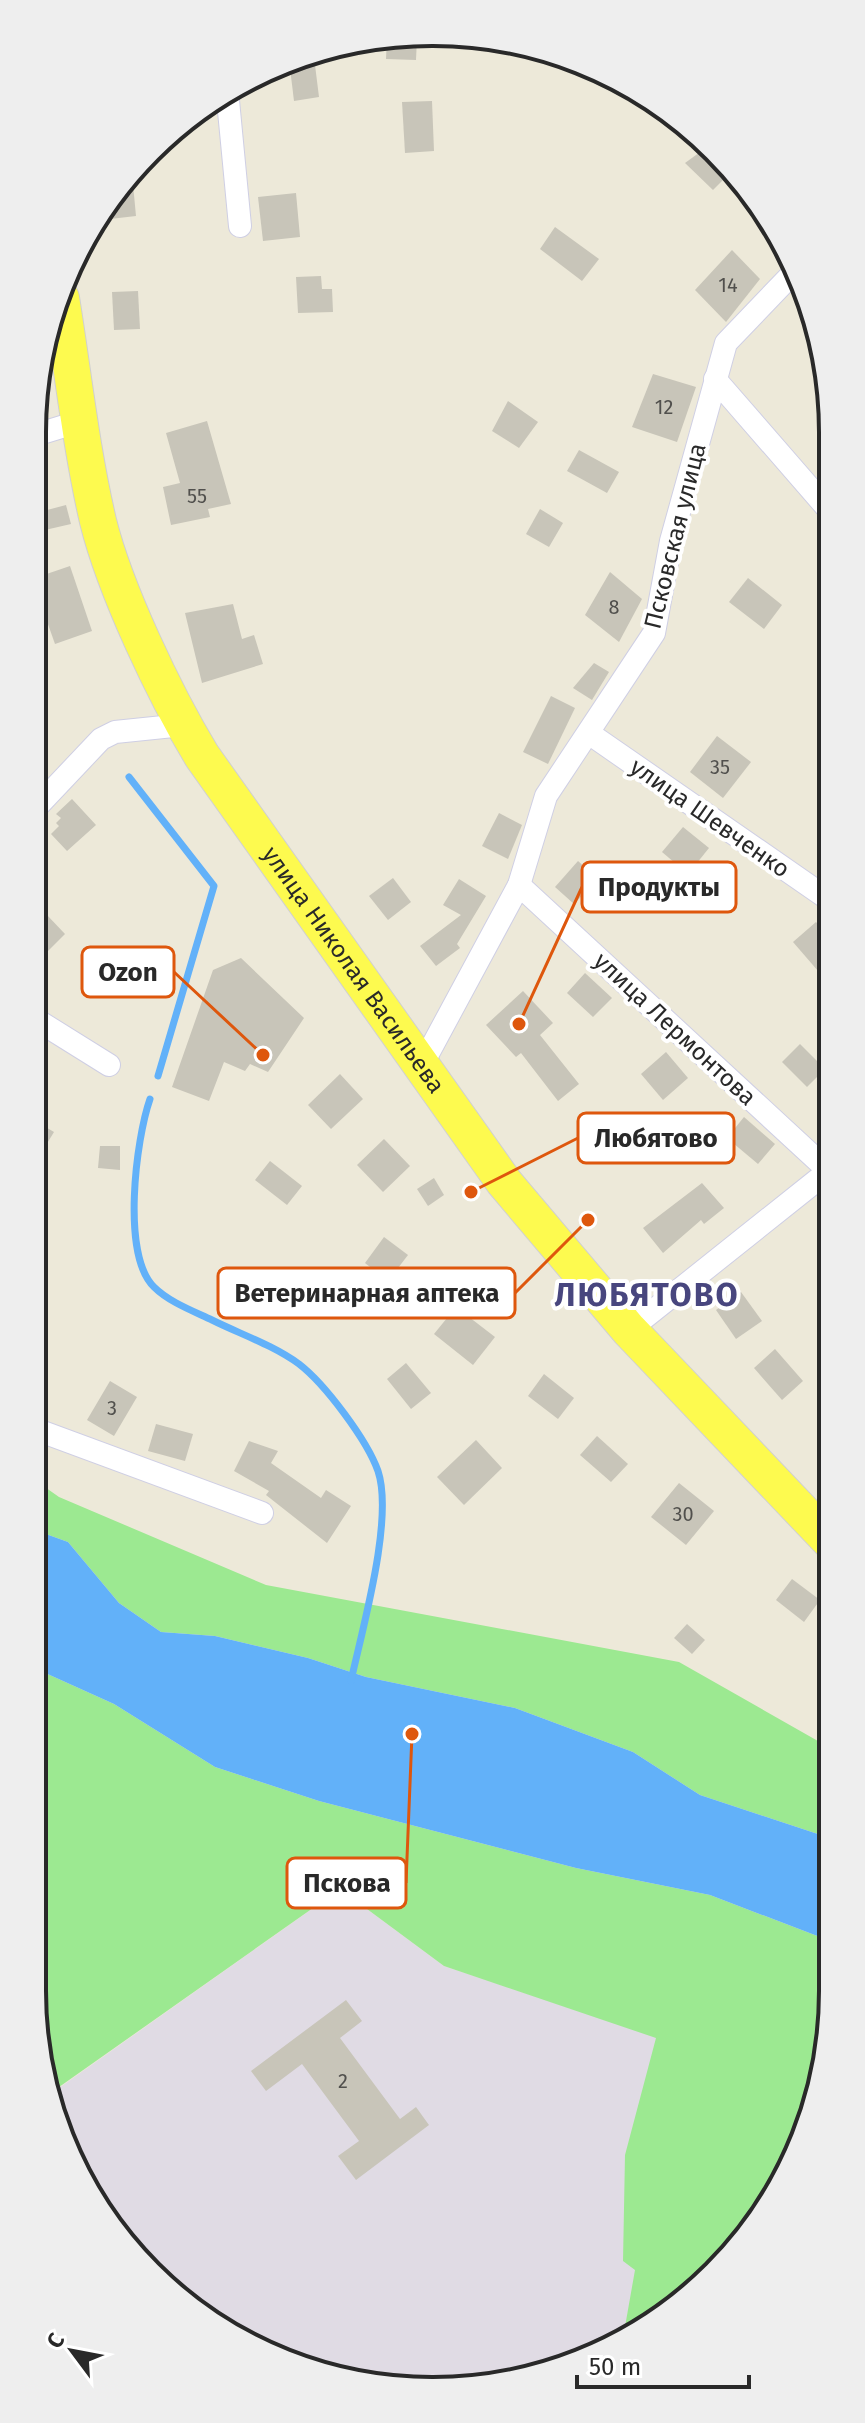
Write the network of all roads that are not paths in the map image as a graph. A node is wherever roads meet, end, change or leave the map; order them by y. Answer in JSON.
{"nodes":[{"id":1,"x":228,"y":105,"type":"edge"},
{"id":2,"x":240,"y":226,"type":"dead end"},
{"id":3,"x":787,"y":279,"type":"edge"},
{"id":4,"x":64,"y":317,"type":"edge"},
{"id":5,"x":715,"y":379,"type":"junction"},
{"id":6,"x":81,"y":421,"type":"junction"},
{"id":7,"x":46,"y":432,"type":"edge"},
{"id":8,"x":819,"y":499,"type":"edge"},
{"id":9,"x":183,"y":725,"type":"junction"},
{"id":10,"x":590,"y":734,"type":"junction"},
{"id":11,"x":46,"y":797,"type":"edge"},
{"id":12,"x":519,"y":885,"type":"junction"},
{"id":13,"x":819,"y":893,"type":"edge"},
{"id":14,"x":46,"y":1026,"type":"edge"},
{"id":15,"x":423,"y":1063,"type":"junction"},
{"id":16,"x":109,"y":1065,"type":"dead end"},
{"id":17,"x":819,"y":1160,"type":"edge"},
{"id":18,"x":819,"y":1180,"type":"edge"},
{"id":19,"x":629,"y":1330,"type":"junction"},
{"id":20,"x":46,"y":1433,"type":"edge"},
{"id":21,"x":262,"y":1513,"type":"dead end"},
{"id":22,"x":819,"y":1529,"type":"edge"}],
"edges":[{"from":1,"to":2,"type":"street"},
{"from":3,"to":5,"type":"street","name":"Псковская улица"},
{"from":4,"to":6,"type":"main road","name":"улица Николая Васильева"},
{"from":5,"to":8,"type":"street"},
{"from":5,"to":10,"type":"street","name":"Псковская улица"},
{"from":6,"to":7,"type":"street"},
{"from":6,"to":9,"type":"main road","name":"улица Николая Васильева"},
{"from":9,"to":11,"type":"street"},
{"from":9,"to":15,"type":"main road","name":"улица Николая Васильева"},
{"from":10,"to":12,"type":"street","name":"Псковская улица"},
{"from":10,"to":13,"type":"street","name":"улица Шевченко"},
{"from":12,"to":15,"type":"street","name":"Псковская улица"},
{"from":12,"to":17,"type":"street","name":"улица Лермонтова"},
{"from":14,"to":16,"type":"street"},
{"from":15,"to":19,"type":"main road","name":"улица Николая Васильева"},
{"from":18,"to":19,"type":"street"},
{"from":19,"to":22,"type":"main road","name":"улица Николая Васильева"},
{"from":20,"to":21,"type":"street"}]}
